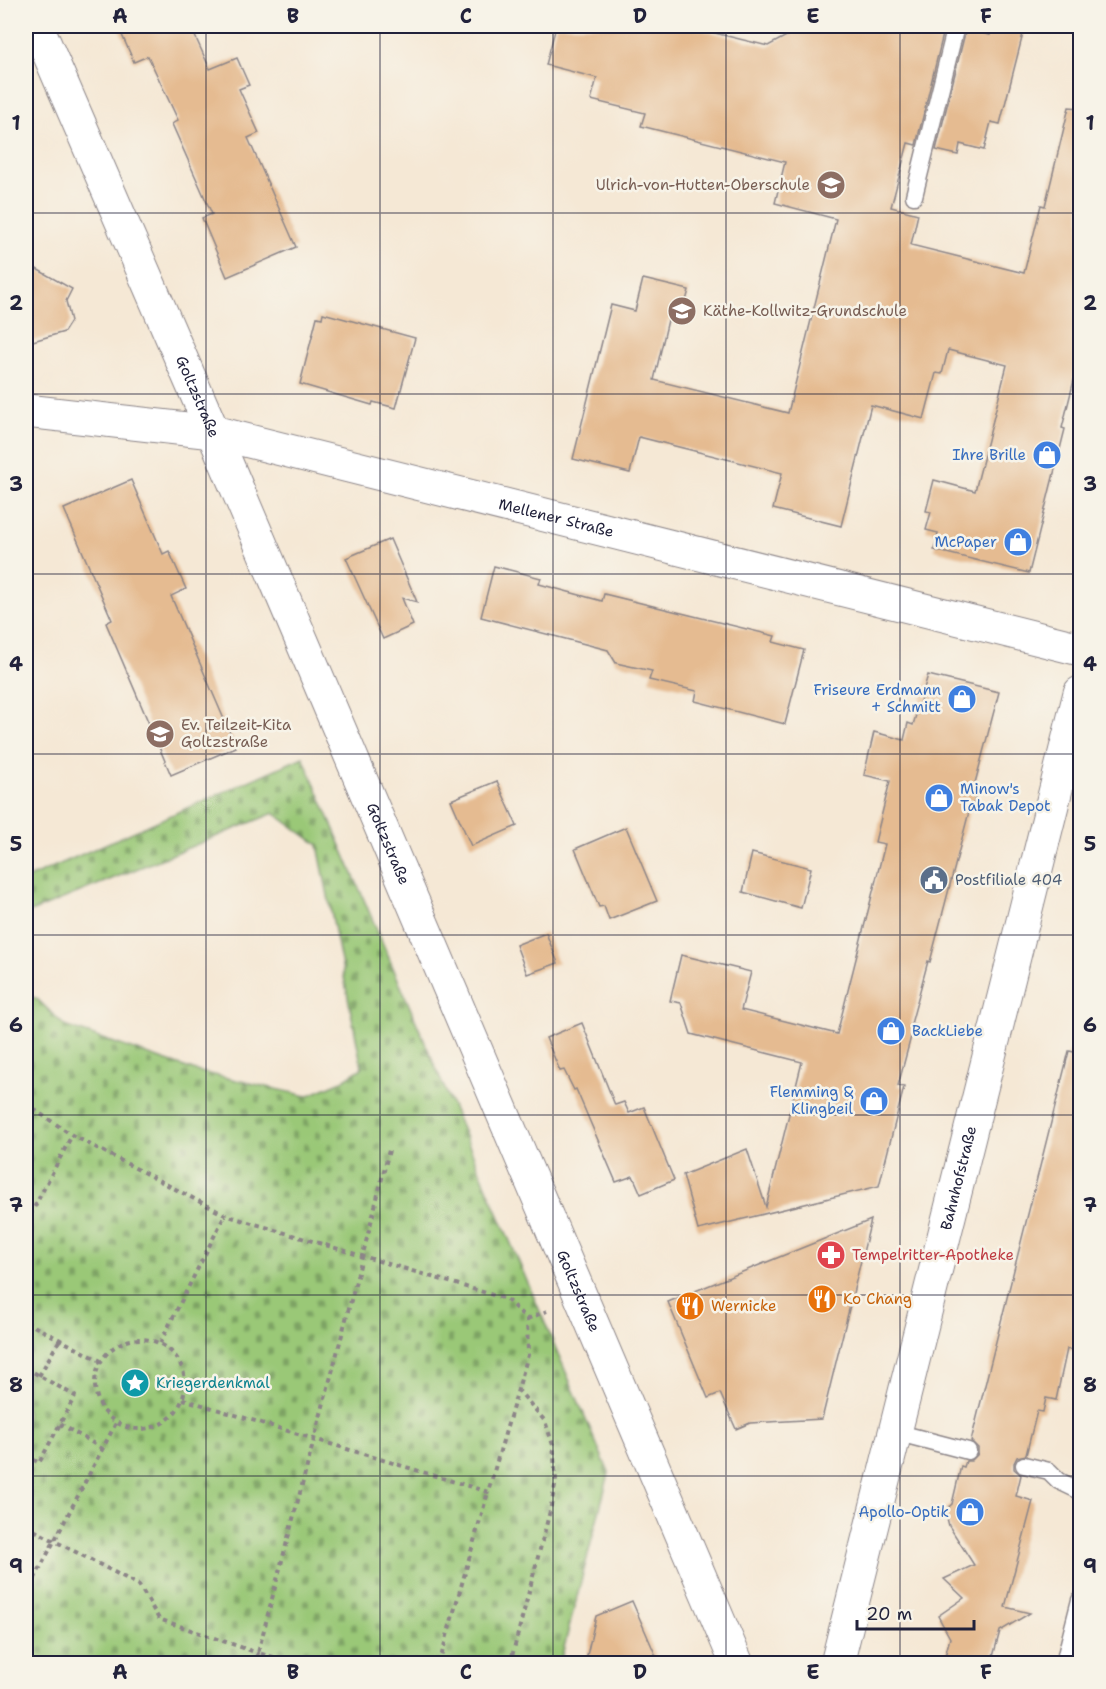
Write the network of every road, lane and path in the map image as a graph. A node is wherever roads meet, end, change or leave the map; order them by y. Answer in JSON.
{"nodes":[{"id":1,"x":38,"y":26,"type":"edge"},
{"id":2,"x":956,"y":26,"type":"edge"},
{"id":3,"x":914,"y":196,"type":"dead end"},
{"id":4,"x":26,"y":411,"type":"edge"},
{"id":5,"x":213,"y":432,"type":"junction"},
{"id":6,"x":1080,"y":649,"type":"edge"},
{"id":7,"x":1080,"y":693,"type":"edge"},
{"id":8,"x":26,"y":1104,"type":"edge"},
{"id":9,"x":72,"y":1135,"type":"junction"},
{"id":10,"x":389,"y":1150,"type":"dead end"},
{"id":11,"x":225,"y":1215,"type":"junction"},
{"id":12,"x":26,"y":1223,"type":"edge"},
{"id":13,"x":363,"y":1258,"type":"junction"},
{"id":14,"x":26,"y":1322,"type":"edge"},
{"id":15,"x":60,"y":1340,"type":"junction"},
{"id":16,"x":160,"y":1343,"type":"junction"},
{"id":17,"x":101,"y":1361,"type":"junction"},
{"id":18,"x":26,"y":1368,"type":"edge"},
{"id":19,"x":39,"y":1376,"type":"junction"},
{"id":20,"x":518,"y":1390,"type":"junction"},
{"id":21,"x":183,"y":1399,"type":"junction"},
{"id":22,"x":116,"y":1423,"type":"junction"},
{"id":23,"x":60,"y":1424,"type":"junction"},
{"id":24,"x":895,"y":1432,"type":"junction"},
{"id":25,"x":313,"y":1440,"type":"junction"},
{"id":26,"x":103,"y":1449,"type":"junction"},
{"id":27,"x":968,"y":1451,"type":"dead end"},
{"id":28,"x":26,"y":1455,"type":"edge"},
{"id":29,"x":1023,"y":1465,"type":"dead end"},
{"id":30,"x":1080,"y":1491,"type":"edge"},
{"id":31,"x":488,"y":1492,"type":"junction"},
{"id":32,"x":26,"y":1526,"type":"edge"},
{"id":33,"x":54,"y":1540,"type":"junction"},
{"id":34,"x":26,"y":1595,"type":"edge"},
{"id":35,"x":1080,"y":1600,"type":"edge"},
{"id":36,"x":258,"y":1653,"type":"junction"},
{"id":37,"x":255,"y":1664,"type":"edge"},
{"id":38,"x":300,"y":1664,"type":"edge"},
{"id":39,"x":439,"y":1664,"type":"edge"},
{"id":40,"x":510,"y":1664,"type":"edge"},
{"id":41,"x":737,"y":1664,"type":"edge"},
{"id":42,"x":837,"y":1664,"type":"edge"},
{"id":43,"x":1072,"y":1664,"type":"edge"}],
"edges":[{"from":1,"to":5,"type":"street","name":"Goltzstraße"},
{"from":2,"to":3,"type":"lane"},
{"from":4,"to":5,"type":"street","name":"Mellener Straße"},
{"from":5,"to":6,"type":"street","name":"Mellener Straße"},
{"from":5,"to":41,"type":"street","name":"Goltzstraße"},
{"from":7,"to":24,"type":"street","name":"Bahnhofstraße"},
{"from":8,"to":9,"type":"path"},
{"from":9,"to":11,"type":"path"},
{"from":9,"to":12,"type":"path"},
{"from":10,"to":13,"type":"path"},
{"from":11,"to":13,"type":"path"},
{"from":11,"to":16,"type":"path"},
{"from":13,"to":20,"type":"path"},
{"from":13,"to":25,"type":"path"},
{"from":14,"to":15,"type":"path"},
{"from":15,"to":17,"type":"path"},
{"from":15,"to":19,"type":"path"},
{"from":16,"to":17,"type":"path"},
{"from":16,"to":21,"type":"path"},
{"from":17,"to":22,"type":"path"},
{"from":18,"to":19,"type":"path"},
{"from":19,"to":23,"type":"path"},
{"from":20,"to":31,"type":"path"},
{"from":20,"to":40,"type":"path"},
{"from":21,"to":22,"type":"path"},
{"from":21,"to":25,"type":"path"},
{"from":22,"to":26,"type":"path"},
{"from":23,"to":26,"type":"path"},
{"from":23,"to":28,"type":"path"},
{"from":24,"to":27,"type":"lane"},
{"from":24,"to":42,"type":"street","name":"Bahnhofstraße"},
{"from":25,"to":31,"type":"path"},
{"from":25,"to":36,"type":"path"},
{"from":26,"to":33,"type":"path"},
{"from":29,"to":30,"type":"lane"},
{"from":31,"to":39,"type":"path"},
{"from":32,"to":33,"type":"path"},
{"from":33,"to":34,"type":"path"},
{"from":33,"to":36,"type":"path"},
{"from":35,"to":43,"type":"lane"},
{"from":36,"to":37,"type":"path"},
{"from":36,"to":38,"type":"path"}]}
